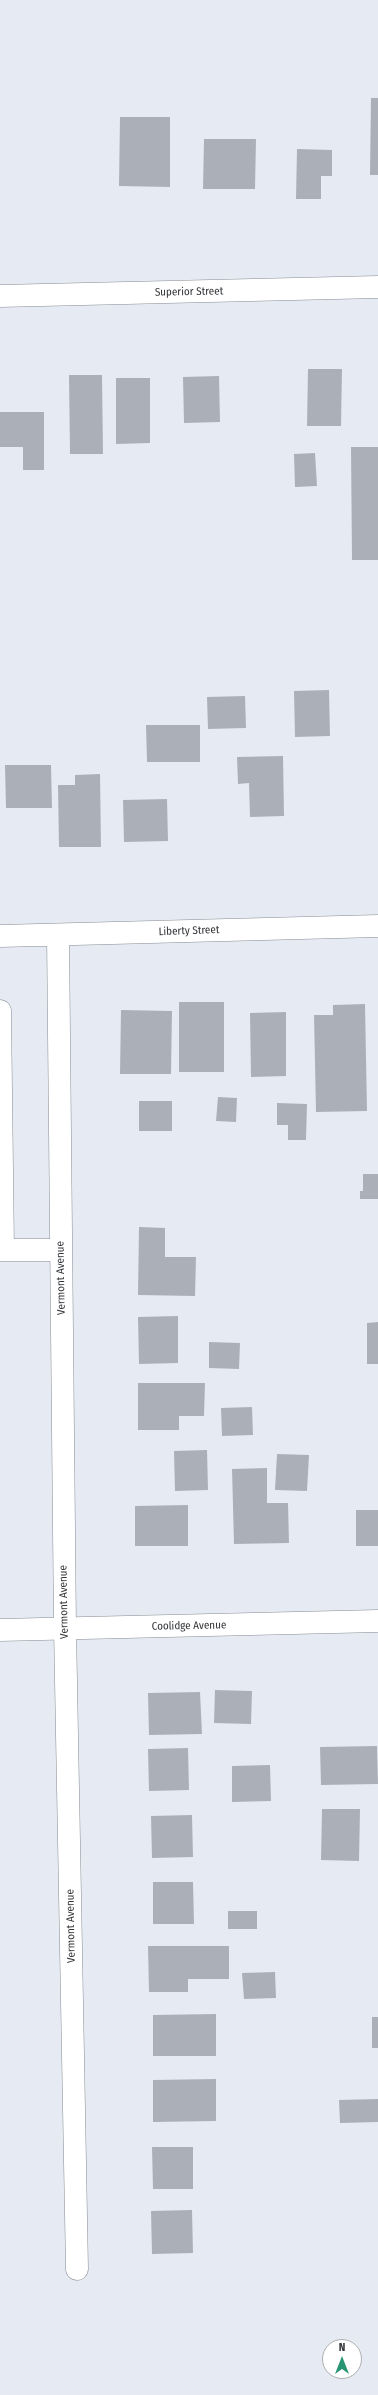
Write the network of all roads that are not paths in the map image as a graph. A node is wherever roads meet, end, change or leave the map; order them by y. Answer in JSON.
{"nodes":[{"id":1,"x":378,"y":287,"type":"edge"},
{"id":2,"x":0,"y":296,"type":"edge"},
{"id":3,"x":378,"y":926,"type":"edge"},
{"id":4,"x":58,"y":935,"type":"junction"},
{"id":5,"x":0,"y":936,"type":"edge"},
{"id":6,"x":0,"y":1011,"type":"edge"},
{"id":7,"x":2,"y":1250,"type":"edge"},
{"id":8,"x":61,"y":1250,"type":"junction"},
{"id":9,"x":378,"y":1621,"type":"edge"},
{"id":10,"x":65,"y":1628,"type":"junction"},
{"id":11,"x":0,"y":1630,"type":"edge"},
{"id":12,"x":77,"y":2268,"type":"dead end"}],
"edges":[{"from":1,"to":2,"type":"street","name":"Superior Street"},
{"from":3,"to":4,"type":"street","name":"Liberty Street"},
{"from":4,"to":5,"type":"street","name":"Liberty Street"},
{"from":4,"to":8,"type":"street","name":"Vermont Avenue"},
{"from":6,"to":7,"type":"street"},
{"from":7,"to":8,"type":"street"},
{"from":8,"to":10,"type":"street","name":"Vermont Avenue"},
{"from":9,"to":10,"type":"street","name":"Coolidge Avenue"},
{"from":10,"to":11,"type":"street","name":"Coolidge Avenue"},
{"from":10,"to":12,"type":"street","name":"Vermont Avenue"}]}
